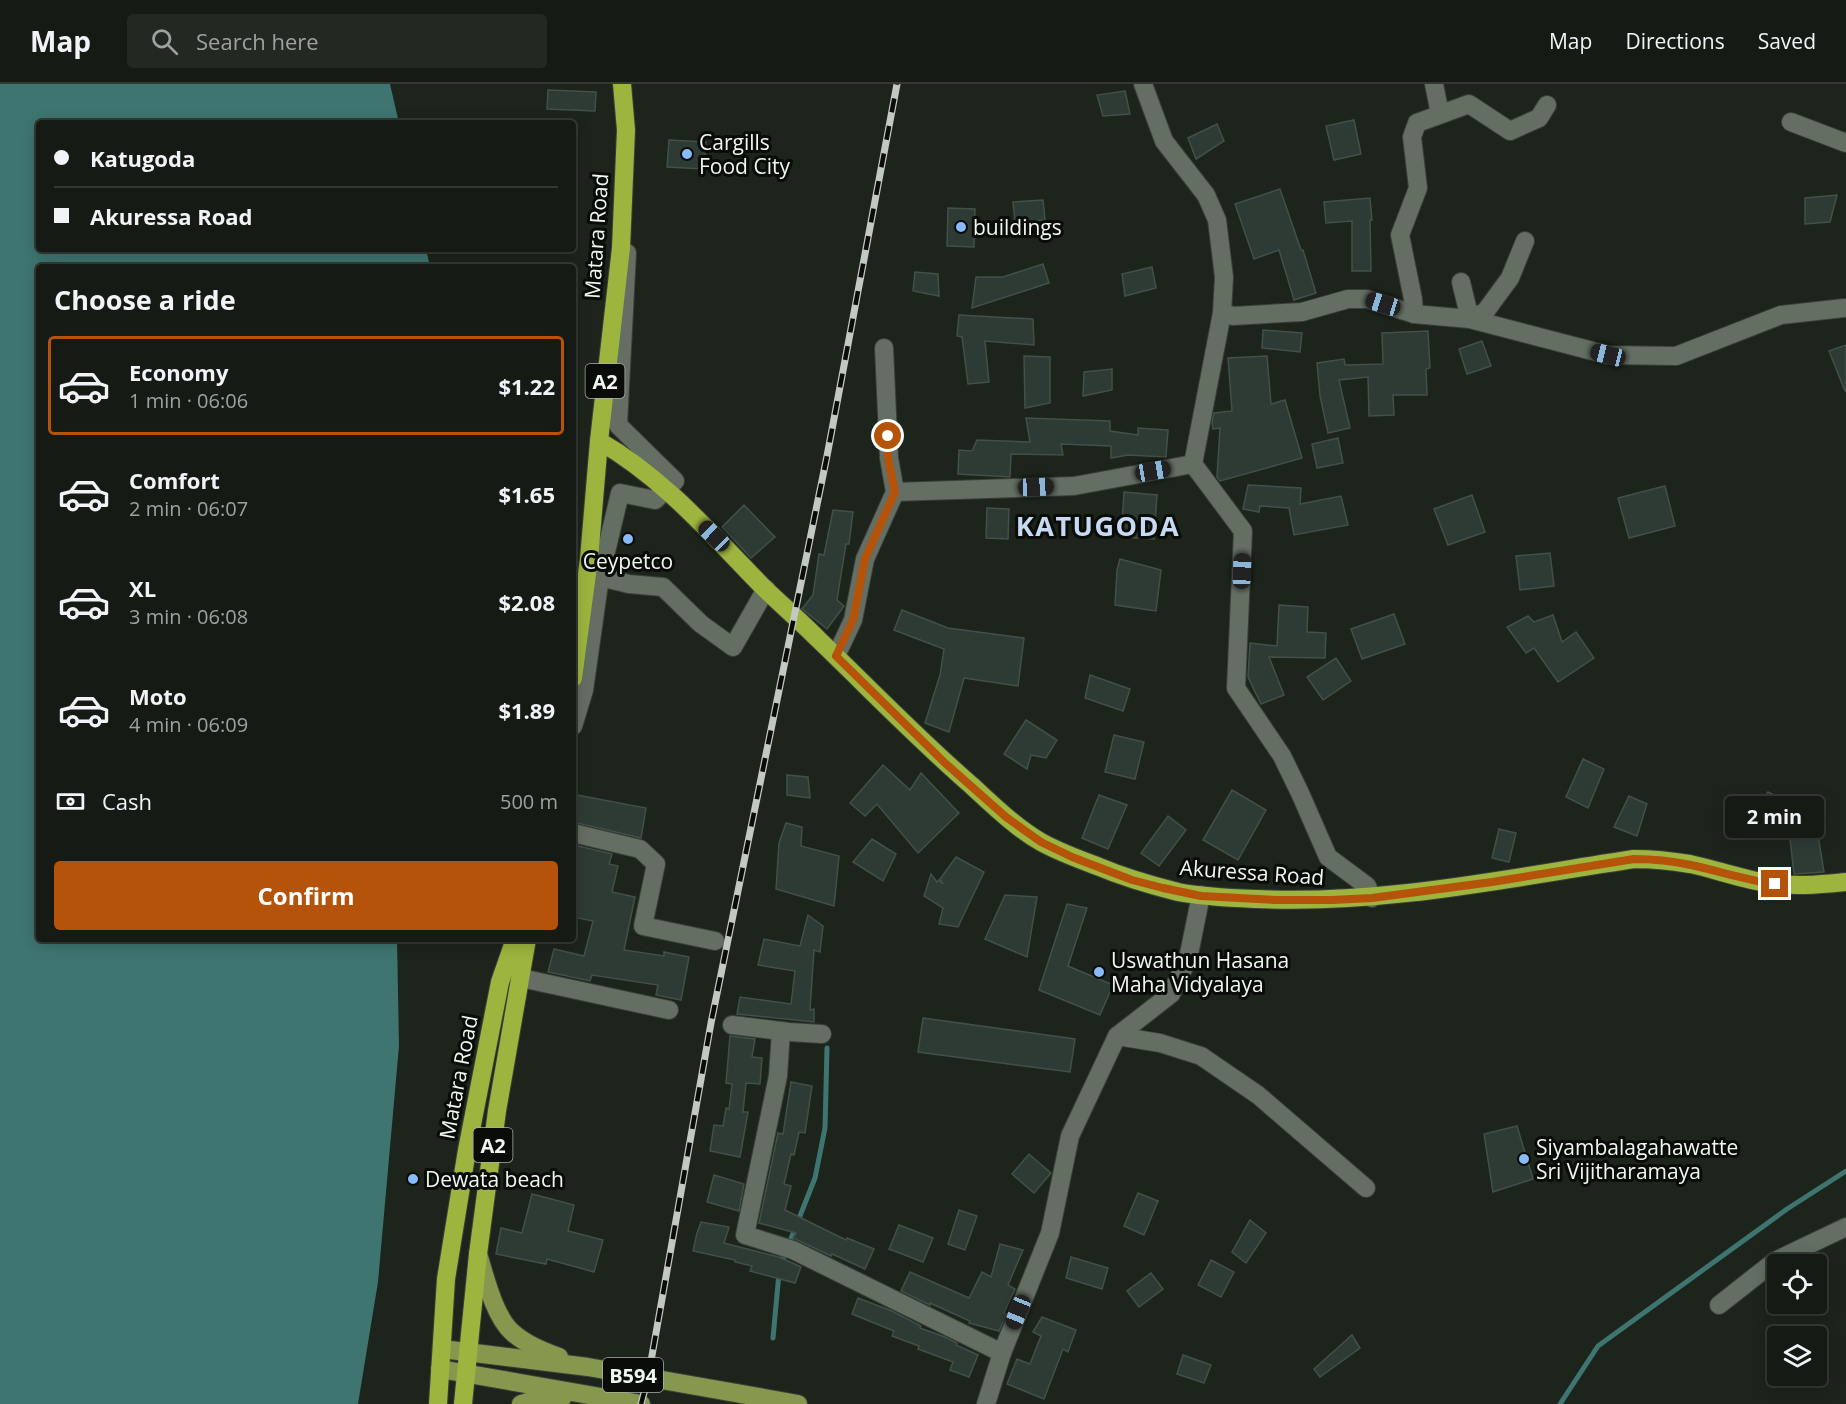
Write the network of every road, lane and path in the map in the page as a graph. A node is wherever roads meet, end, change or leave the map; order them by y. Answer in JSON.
{"nodes":[{"id":1,"x":622,"y":84,"type":"edge"},
{"id":2,"x":1143,"y":84,"type":"edge"},
{"id":3,"x":1434,"y":84,"type":"edge"},
{"id":4,"x":1547,"y":105,"type":"dead end"},
{"id":5,"x":1440,"y":114,"type":"junction"},
{"id":6,"x":1791,"y":122,"type":"dead end"},
{"id":7,"x":1846,"y":143,"type":"edge"},
{"id":8,"x":1525,"y":241,"type":"dead end"},
{"id":9,"x":621,"y":248,"type":"junction"},
{"id":10,"x":1461,"y":282,"type":"dead end"},
{"id":11,"x":1845,"y":302,"type":"edge"},
{"id":12,"x":1222,"y":314,"type":"junction"},
{"id":13,"x":1414,"y":314,"type":"junction"},
{"id":14,"x":1470,"y":320,"type":"junction"},
{"id":15,"x":884,"y":348,"type":"dead end"},
{"id":16,"x":598,"y":441,"type":"junction"},
{"id":17,"x":1193,"y":464,"type":"junction"},
{"id":18,"x":666,"y":490,"type":"junction"},
{"id":19,"x":895,"y":492,"type":"junction"},
{"id":20,"x":600,"y":577,"type":"junction"},
{"id":21,"x":766,"y":589,"type":"junction"},
{"id":22,"x":576,"y":656,"type":"edge"},
{"id":23,"x":836,"y":656,"type":"junction"},
{"id":24,"x":576,"y":716,"type":"edge"},
{"id":25,"x":576,"y":834,"type":"edge"},
{"id":26,"x":1846,"y":882,"type":"edge"},
{"id":27,"x":1201,"y":896,"type":"junction"},
{"id":28,"x":1372,"y":898,"type":"junction"},
{"id":29,"x":715,"y":941,"type":"dead end"},
{"id":30,"x":514,"y":942,"type":"edge"},
{"id":31,"x":527,"y":942,"type":"edge"},
{"id":32,"x":521,"y":978,"type":"junction"},
{"id":33,"x":669,"y":1010,"type":"dead end"},
{"id":34,"x":732,"y":1024,"type":"dead end"},
{"id":35,"x":781,"y":1031,"type":"junction"},
{"id":36,"x":822,"y":1034,"type":"dead end"},
{"id":37,"x":1117,"y":1036,"type":"junction"},
{"id":38,"x":1366,"y":1188,"type":"dead end"},
{"id":39,"x":1846,"y":1227,"type":"edge"},
{"id":40,"x":478,"y":1254,"type":"junction"},
{"id":41,"x":1719,"y":1305,"type":"dead end"},
{"id":42,"x":442,"y":1349,"type":"junction"},
{"id":43,"x":467,"y":1352,"type":"junction"},
{"id":44,"x":1002,"y":1353,"type":"junction"},
{"id":45,"x":588,"y":1368,"type":"junction"},
{"id":46,"x":440,"y":1369,"type":"junction"},
{"id":47,"x":465,"y":1373,"type":"junction"},
{"id":48,"x":594,"y":1395,"type":"junction"},
{"id":49,"x":438,"y":1404,"type":"edge"},
{"id":50,"x":463,"y":1404,"type":"edge"},
{"id":51,"x":521,"y":1404,"type":"edge"},
{"id":52,"x":641,"y":1404,"type":"edge"},
{"id":53,"x":798,"y":1404,"type":"edge"},
{"id":54,"x":986,"y":1404,"type":"edge"}],
"edges":[{"from":1,"to":9,"type":"highway","name":"Matara Road","number":"A2"},
{"from":2,"to":12,"type":"street"},
{"from":3,"to":5,"type":"street"},
{"from":4,"to":5,"type":"street"},
{"from":5,"to":13,"type":"street"},
{"from":6,"to":7,"type":"street"},
{"from":8,"to":14,"type":"street"},
{"from":9,"to":16,"type":"highway","name":"Matara Road","number":"A2"},
{"from":9,"to":18,"type":"street"},
{"from":10,"to":14,"type":"street"},
{"from":11,"to":14,"type":"street"},
{"from":12,"to":13,"type":"street"},
{"from":12,"to":17,"type":"street"},
{"from":13,"to":14,"type":"street"},
{"from":15,"to":19,"type":"street"},
{"from":16,"to":18,"type":"highway","name":"Akuressa Road"},
{"from":16,"to":22,"type":"highway","name":"Matara Road","number":"A2"},
{"from":17,"to":19,"type":"street"},
{"from":17,"to":28,"type":"street"},
{"from":18,"to":20,"type":"street"},
{"from":18,"to":21,"type":"highway","name":"Akuressa Road"},
{"from":19,"to":23,"type":"street"},
{"from":20,"to":21,"type":"street"},
{"from":20,"to":24,"type":"street"},
{"from":21,"to":23,"type":"highway","name":"Akuressa Road"},
{"from":23,"to":27,"type":"highway","name":"Akuressa Road"},
{"from":25,"to":29,"type":"street"},
{"from":26,"to":28,"type":"highway","name":"Akuressa Road"},
{"from":27,"to":28,"type":"highway","name":"Akuressa Road"},
{"from":27,"to":37,"type":"street"},
{"from":30,"to":42,"type":"highway","name":"Matara Road","number":"A2"},
{"from":31,"to":32,"type":"highway","name":"Matara Road","number":"A2"},
{"from":32,"to":33,"type":"street"},
{"from":32,"to":40,"type":"highway","name":"Matara Road","number":"A2"},
{"from":34,"to":35,"type":"street"},
{"from":35,"to":36,"type":"street"},
{"from":35,"to":44,"type":"street"},
{"from":37,"to":38,"type":"street"},
{"from":37,"to":44,"type":"street"},
{"from":39,"to":41,"type":"street"},
{"from":40,"to":43,"type":"highway","name":"Matara Road","number":"A2"},
{"from":40,"to":45,"type":"main road"},
{"from":42,"to":43,"type":"main road"},
{"from":42,"to":46,"type":"highway","name":"Matara Road","number":"A2"},
{"from":43,"to":45,"type":"main road","number":"B594"},
{"from":43,"to":47,"type":"highway","name":"Matara Road","number":"A2"},
{"from":44,"to":54,"type":"street"},
{"from":45,"to":53,"type":"main road","number":"B594"},
{"from":46,"to":47,"type":"main road"},
{"from":46,"to":49,"type":"highway","name":"Matara Road","number":"A2"},
{"from":47,"to":48,"type":"main road","number":"B594"},
{"from":47,"to":50,"type":"highway","name":"Matara Road","number":"A2"},
{"from":48,"to":51,"type":"main road"},
{"from":48,"to":52,"type":"main road","number":"B594"}]}
